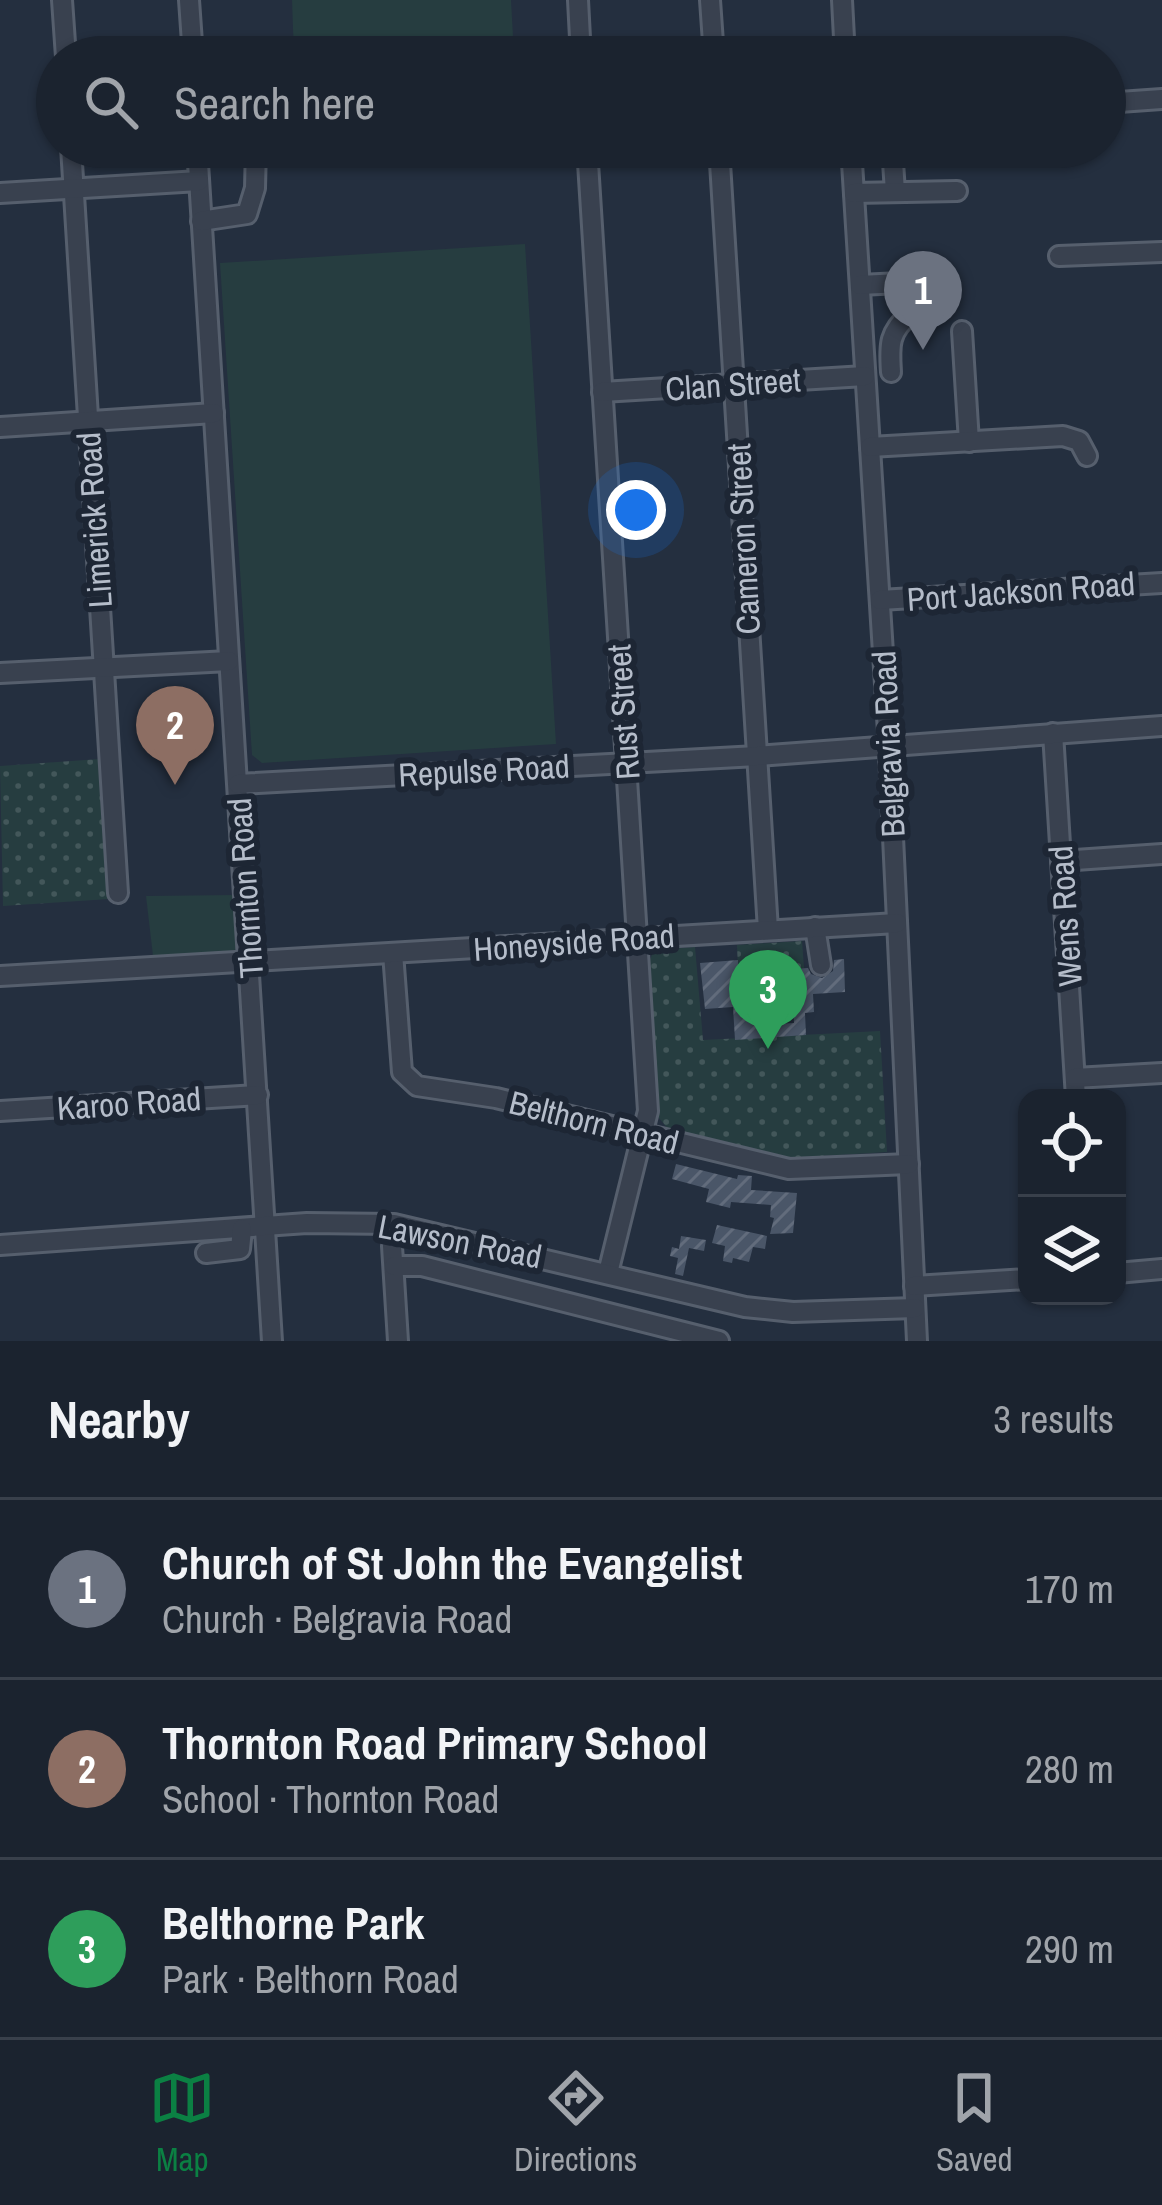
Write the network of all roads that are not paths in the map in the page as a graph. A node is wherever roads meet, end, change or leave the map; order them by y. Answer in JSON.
{"nodes":[{"id":1,"x":62,"y":0,"type":"edge"},
{"id":2,"x":189,"y":0,"type":"edge"},
{"id":3,"x":578,"y":0,"type":"edge"},
{"id":4,"x":710,"y":0,"type":"edge"},
{"id":5,"x":842,"y":0,"type":"edge"},
{"id":6,"x":64,"y":36,"type":"edge"},
{"id":7,"x":192,"y":36,"type":"edge"},
{"id":8,"x":580,"y":36,"type":"edge"},
{"id":9,"x":713,"y":36,"type":"edge"},
{"id":10,"x":844,"y":36,"type":"edge"},
{"id":11,"x":1162,"y":99,"type":"edge"},
{"id":12,"x":1126,"y":102,"type":"edge"},
{"id":13,"x":73,"y":168,"type":"edge"},
{"id":14,"x":198,"y":168,"type":"edge"},
{"id":15,"x":255,"y":168,"type":"edge"},
{"id":16,"x":588,"y":168,"type":"edge"},
{"id":17,"x":720,"y":168,"type":"edge"},
{"id":18,"x":852,"y":168,"type":"edge"},
{"id":19,"x":894,"y":168,"type":"edge"},
{"id":20,"x":199,"y":182,"type":"junction"},
{"id":21,"x":74,"y":188,"type":"junction"},
{"id":22,"x":956,"y":191,"type":"dead end"},
{"id":23,"x":896,"y":192,"type":"junction"},
{"id":24,"x":0,"y":193,"type":"edge"},
{"id":25,"x":854,"y":193,"type":"junction"},
{"id":26,"x":201,"y":220,"type":"junction"},
{"id":27,"x":1162,"y":252,"type":"edge"},
{"id":28,"x":1059,"y":256,"type":"dead end"},
{"id":29,"x":860,"y":285,"type":"junction"},
{"id":30,"x":962,"y":331,"type":"dead end"},
{"id":31,"x":891,"y":372,"type":"dead end"},
{"id":32,"x":865,"y":376,"type":"junction"},
{"id":33,"x":734,"y":384,"type":"junction"},
{"id":34,"x":602,"y":392,"type":"junction"},
{"id":35,"x":214,"y":413,"type":"junction"},
{"id":36,"x":88,"y":421,"type":"junction"},
{"id":37,"x":0,"y":427,"type":"edge"},
{"id":38,"x":970,"y":442,"type":"junction"},
{"id":39,"x":870,"y":447,"type":"junction"},
{"id":40,"x":1087,"y":456,"type":"dead end"},
{"id":41,"x":1162,"y":583,"type":"edge"},
{"id":42,"x":880,"y":600,"type":"junction"},
{"id":43,"x":229,"y":661,"type":"junction"},
{"id":44,"x":104,"y":668,"type":"junction"},
{"id":45,"x":0,"y":674,"type":"edge"},
{"id":46,"x":1162,"y":726,"type":"edge"},
{"id":47,"x":1053,"y":734,"type":"junction"},
{"id":48,"x":888,"y":745,"type":"junction"},
{"id":49,"x":757,"y":756,"type":"junction"},
{"id":50,"x":626,"y":762,"type":"junction"},
{"id":51,"x":238,"y":784,"type":"junction"},
{"id":52,"x":1162,"y":854,"type":"edge"},
{"id":53,"x":1061,"y":861,"type":"junction"},
{"id":54,"x":118,"y":893,"type":"dead end"},
{"id":55,"x":897,"y":923,"type":"junction"},
{"id":56,"x":815,"y":927,"type":"junction"},
{"id":57,"x":767,"y":930,"type":"junction"},
{"id":58,"x":638,"y":938,"type":"junction"},
{"id":59,"x":393,"y":953,"type":"junction"},
{"id":60,"x":250,"y":960,"type":"junction"},
{"id":61,"x":821,"y":965,"type":"dead end"},
{"id":62,"x":0,"y":976,"type":"edge"},
{"id":63,"x":1162,"y":1072,"type":"edge"},
{"id":64,"x":1076,"y":1088,"type":"edge"},
{"id":65,"x":258,"y":1095,"type":"junction"},
{"id":66,"x":0,"y":1111,"type":"edge"},
{"id":67,"x":644,"y":1134,"type":"junction"},
{"id":68,"x":909,"y":1164,"type":"junction"},
{"id":69,"x":267,"y":1228,"type":"junction"},
{"id":70,"x":242,"y":1229,"type":"junction"},
{"id":71,"x":0,"y":1245,"type":"edge"},
{"id":72,"x":206,"y":1252,"type":"dead end"},
{"id":73,"x":1162,"y":1270,"type":"edge"},
{"id":74,"x":1126,"y":1272,"type":"edge"},
{"id":75,"x":608,"y":1274,"type":"junction"},
{"id":76,"x":1018,"y":1280,"type":"edge"},
{"id":77,"x":914,"y":1286,"type":"junction"},
{"id":78,"x":915,"y":1308,"type":"junction"},
{"id":79,"x":272,"y":1341,"type":"edge"},
{"id":80,"x":398,"y":1341,"type":"edge"},
{"id":81,"x":719,"y":1341,"type":"edge"},
{"id":82,"x":917,"y":1341,"type":"edge"}],
"edges":[{"from":1,"to":6,"type":"street"},
{"from":2,"to":7,"type":"street"},
{"from":3,"to":8,"type":"street"},
{"from":4,"to":9,"type":"street"},
{"from":5,"to":10,"type":"street"},
{"from":11,"to":12,"type":"street"},
{"from":13,"to":21,"type":"street","name":"Limerick Road"},
{"from":14,"to":20,"type":"street","name":"Thornton Road"},
{"from":15,"to":26,"type":"street"},
{"from":16,"to":34,"type":"street","name":"Rust Street"},
{"from":17,"to":33,"type":"street","name":"Cameron Street"},
{"from":18,"to":25,"type":"street","name":"Belgravia Road"},
{"from":19,"to":23,"type":"street"},
{"from":20,"to":21,"type":"street"},
{"from":20,"to":26,"type":"street","name":"Thornton Road"},
{"from":21,"to":24,"type":"street"},
{"from":21,"to":36,"type":"street","name":"Limerick Road"},
{"from":22,"to":23,"type":"street"},
{"from":23,"to":25,"type":"street"},
{"from":25,"to":29,"type":"street","name":"Belgravia Road"},
{"from":26,"to":35,"type":"street","name":"Thornton Road"},
{"from":27,"to":28,"type":"street"},
{"from":29,"to":31,"type":"street"},
{"from":29,"to":32,"type":"street","name":"Belgravia Road"},
{"from":30,"to":38,"type":"street"},
{"from":32,"to":33,"type":"street","name":"Clan Street"},
{"from":32,"to":39,"type":"street","name":"Belgravia Road"},
{"from":33,"to":34,"type":"street","name":"Clan Street"},
{"from":33,"to":49,"type":"street","name":"Cameron Street"},
{"from":34,"to":50,"type":"street","name":"Rust Street"},
{"from":35,"to":36,"type":"street"},
{"from":35,"to":43,"type":"street","name":"Thornton Road"},
{"from":36,"to":37,"type":"street"},
{"from":36,"to":44,"type":"street","name":"Limerick Road"},
{"from":38,"to":39,"type":"street"},
{"from":38,"to":40,"type":"street"},
{"from":39,"to":42,"type":"street","name":"Belgravia Road"},
{"from":41,"to":42,"type":"street","name":"Port Jackson Road"},
{"from":42,"to":48,"type":"street","name":"Belgravia Road"},
{"from":43,"to":44,"type":"street"},
{"from":43,"to":51,"type":"street","name":"Thornton Road"},
{"from":44,"to":45,"type":"street"},
{"from":44,"to":54,"type":"street","name":"Limerick Road"},
{"from":46,"to":47,"type":"street","name":"Repulse Road"},
{"from":47,"to":48,"type":"street","name":"Repulse Road"},
{"from":47,"to":53,"type":"street","name":"Wens Road"},
{"from":48,"to":49,"type":"street","name":"Repulse Road"},
{"from":48,"to":55,"type":"street","name":"Belgravia Road"},
{"from":49,"to":50,"type":"street","name":"Repulse Road"},
{"from":49,"to":57,"type":"street","name":"Cameron Street"},
{"from":50,"to":51,"type":"street","name":"Repulse Road"},
{"from":50,"to":58,"type":"street","name":"Rust Street"},
{"from":51,"to":60,"type":"street","name":"Thornton Road"},
{"from":52,"to":53,"type":"street"},
{"from":53,"to":64,"type":"street","name":"Wens Road"},
{"from":55,"to":56,"type":"street","name":"Honeyside Road"},
{"from":55,"to":68,"type":"street","name":"Belgravia Road"},
{"from":56,"to":57,"type":"street","name":"Honeyside Road"},
{"from":56,"to":61,"type":"street"},
{"from":57,"to":58,"type":"street","name":"Honeyside Road"},
{"from":58,"to":59,"type":"street","name":"Honeyside Road"},
{"from":58,"to":67,"type":"street","name":"Rust Street"},
{"from":59,"to":60,"type":"street","name":"Honeyside Road"},
{"from":59,"to":67,"type":"street","name":"Belthorn Road"},
{"from":60,"to":62,"type":"street","name":"Honeyside Road"},
{"from":60,"to":65,"type":"street","name":"Thornton Road"},
{"from":63,"to":64,"type":"street"},
{"from":65,"to":66,"type":"street","name":"Karoo Road"},
{"from":65,"to":69,"type":"street","name":"Thornton Road"},
{"from":67,"to":68,"type":"street","name":"Belthorn Road"},
{"from":67,"to":75,"type":"street","name":"Rust Street"},
{"from":68,"to":77,"type":"street","name":"Belgravia Road"},
{"from":69,"to":70,"type":"street","name":"Lawson Road"},
{"from":69,"to":75,"type":"street","name":"Lawson Road"},
{"from":69,"to":79,"type":"street","name":"Thornton Road"},
{"from":70,"to":71,"type":"street","name":"Lawson Road"},
{"from":70,"to":72,"type":"street"},
{"from":73,"to":74,"type":"street"},
{"from":75,"to":78,"type":"street","name":"Lawson Road"},
{"from":76,"to":77,"type":"street"},
{"from":77,"to":78,"type":"street","name":"Belgravia Road"},
{"from":78,"to":82,"type":"street","name":"Belgravia Road"},
{"from":80,"to":81,"type":"street"}]}
